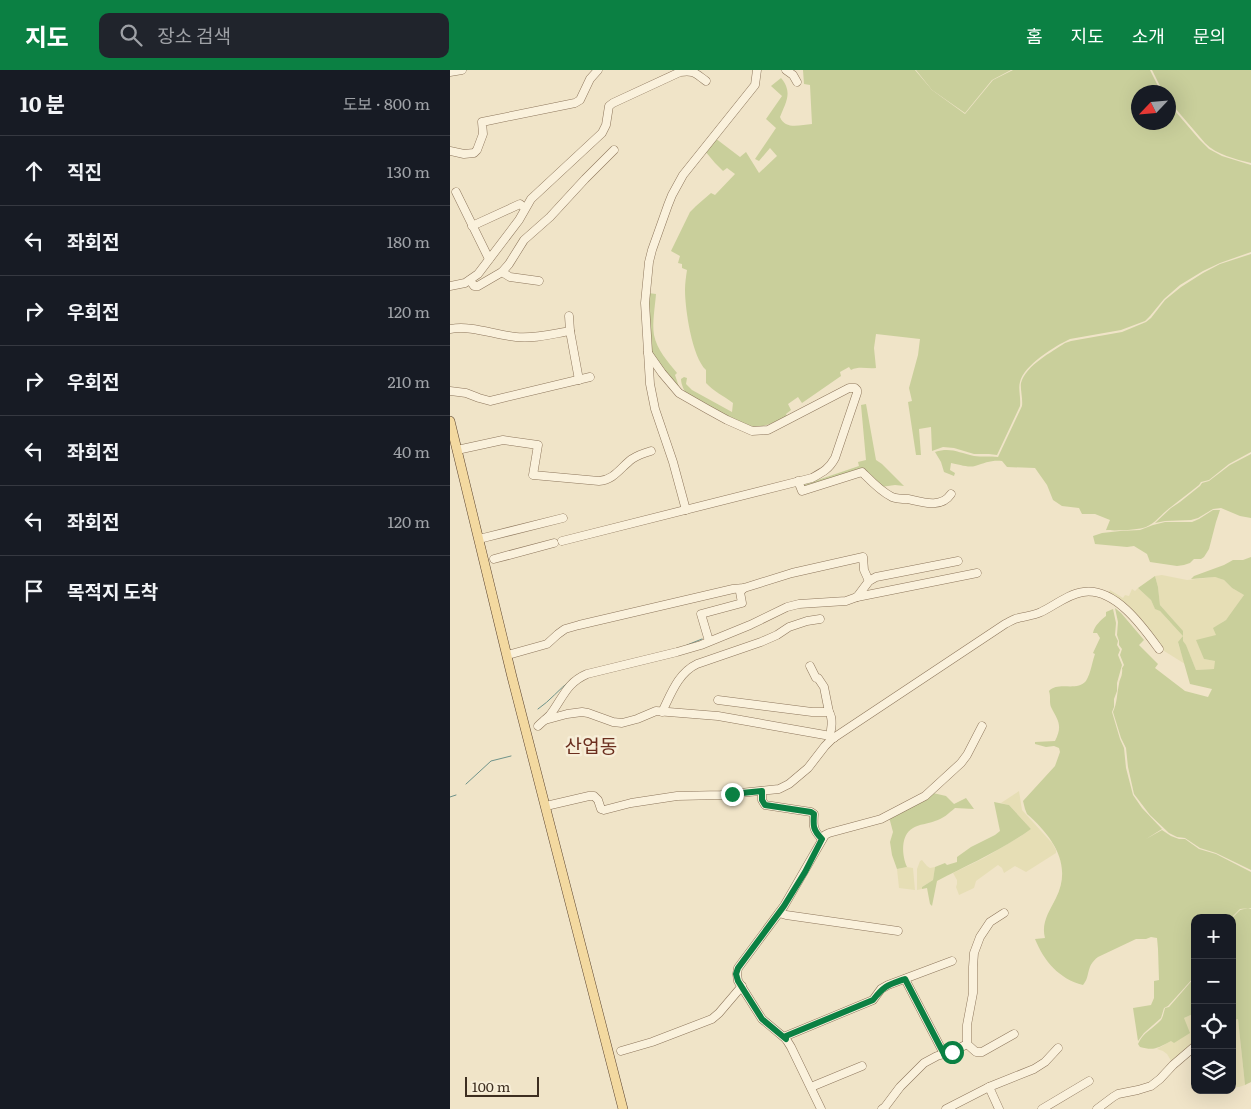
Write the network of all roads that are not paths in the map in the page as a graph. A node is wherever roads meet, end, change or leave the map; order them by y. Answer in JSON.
{"nodes":[{"id":1,"x":462,"y":70,"type":"edge"},
{"id":2,"x":598,"y":70,"type":"edge"},
{"id":3,"x":757,"y":70,"type":"edge"},
{"id":4,"x":786,"y":70,"type":"edge"},
{"id":5,"x":450,"y":72,"type":"edge"},
{"id":6,"x":706,"y":82,"type":"dead end"},
{"id":7,"x":797,"y":82,"type":"dead end"},
{"id":8,"x":614,"y":150,"type":"dead end"},
{"id":9,"x":450,"y":152,"type":"edge"},
{"id":10,"x":456,"y":192,"type":"dead end"},
{"id":11,"x":525,"y":208,"type":"junction"},
{"id":12,"x":472,"y":226,"type":"junction"},
{"id":13,"x":489,"y":259,"type":"junction"},
{"id":14,"x":502,"y":272,"type":"junction"},
{"id":15,"x":470,"y":280,"type":"junction"},
{"id":16,"x":538,"y":280,"type":"dead end"},
{"id":17,"x":450,"y":286,"type":"edge"},
{"id":18,"x":569,"y":316,"type":"dead end"},
{"id":19,"x":450,"y":329,"type":"edge"},
{"id":20,"x":570,"y":331,"type":"junction"},
{"id":21,"x":648,"y":353,"type":"junction"},
{"id":22,"x":590,"y":378,"type":"dead end"},
{"id":23,"x":579,"y":380,"type":"junction"},
{"id":24,"x":450,"y":391,"type":"edge"},
{"id":25,"x":450,"y":421,"type":"edge"},
{"id":26,"x":457,"y":450,"type":"junction"},
{"id":27,"x":651,"y":451,"type":"dead end"},
{"id":28,"x":798,"y":481,"type":"junction"},
{"id":29,"x":951,"y":494,"type":"dead end"},
{"id":30,"x":686,"y":510,"type":"junction"},
{"id":31,"x":563,"y":518,"type":"dead end"},
{"id":32,"x":479,"y":539,"type":"junction"},
{"id":33,"x":494,"y":559,"type":"dead end"},
{"id":34,"x":958,"y":561,"type":"dead end"},
{"id":35,"x":977,"y":573,"type":"dead end"},
{"id":36,"x":869,"y":581,"type":"junction"},
{"id":37,"x":744,"y":588,"type":"junction"},
{"id":38,"x":857,"y":597,"type":"junction"},
{"id":39,"x":820,"y":619,"type":"dead end"},
{"id":40,"x":710,"y":641,"type":"junction"},
{"id":41,"x":1159,"y":649,"type":"dead end"},
{"id":42,"x":508,"y":655,"type":"junction"},
{"id":43,"x":810,"y":666,"type":"dead end"},
{"id":44,"x":718,"y":700,"type":"dead end"},
{"id":45,"x":662,"y":712,"type":"junction"},
{"id":46,"x":830,"y":712,"type":"junction"},
{"id":47,"x":982,"y":726,"type":"dead end"},
{"id":48,"x":832,"y":737,"type":"junction"},
{"id":49,"x":762,"y":791,"type":"junction"},
{"id":50,"x":546,"y":806,"type":"junction"},
{"id":51,"x":822,"y":839,"type":"junction"},
{"id":52,"x":779,"y":913,"type":"junction"},
{"id":53,"x":1004,"y":913,"type":"dead end"},
{"id":54,"x":898,"y":931,"type":"dead end"},
{"id":55,"x":952,"y":961,"type":"dead end"},
{"id":56,"x":905,"y":979,"type":"junction"},
{"id":57,"x":742,"y":986,"type":"junction"},
{"id":58,"x":1014,"y":1034,"type":"dead end"},
{"id":59,"x":786,"y":1039,"type":"junction"},
{"id":60,"x":967,"y":1044,"type":"junction"},
{"id":61,"x":1058,"y":1048,"type":"dead end"},
{"id":62,"x":1193,"y":1049,"type":"edge"},
{"id":63,"x":621,"y":1051,"type":"dead end"},
{"id":64,"x":944,"y":1054,"type":"junction"},
{"id":65,"x":862,"y":1066,"type":"dead end"},
{"id":66,"x":1089,"y":1081,"type":"dead end"},
{"id":67,"x":810,"y":1087,"type":"junction"},
{"id":68,"x":989,"y":1087,"type":"junction"},
{"id":69,"x":885,"y":1108,"type":"edge"},
{"id":70,"x":623,"y":1109,"type":"edge"},
{"id":71,"x":821,"y":1109,"type":"edge"},
{"id":72,"x":946,"y":1109,"type":"edge"},
{"id":73,"x":999,"y":1109,"type":"edge"},
{"id":74,"x":1042,"y":1109,"type":"edge"},
{"id":75,"x":1096,"y":1109,"type":"edge"}],
"edges":[{"from":1,"to":5,"type":"street"},
{"from":2,"to":9,"type":"street"},
{"from":3,"to":21,"type":"street"},
{"from":4,"to":7,"type":"street"},
{"from":6,"to":11,"type":"street"},
{"from":8,"to":14,"type":"street"},
{"from":10,"to":12,"type":"street"},
{"from":11,"to":12,"type":"street"},
{"from":11,"to":13,"type":"street"},
{"from":12,"to":13,"type":"street"},
{"from":13,"to":15,"type":"street"},
{"from":14,"to":15,"type":"street"},
{"from":14,"to":16,"type":"street"},
{"from":15,"to":17,"type":"street"},
{"from":18,"to":20,"type":"street"},
{"from":19,"to":20,"type":"street"},
{"from":20,"to":23,"type":"street"},
{"from":21,"to":28,"type":"street"},
{"from":21,"to":30,"type":"street"},
{"from":22,"to":23,"type":"street"},
{"from":23,"to":24,"type":"street"},
{"from":25,"to":26,"type":"main road"},
{"from":26,"to":27,"type":"street"},
{"from":26,"to":32,"type":"main road"},
{"from":28,"to":29,"type":"street"},
{"from":28,"to":30,"type":"street"},
{"from":30,"to":33,"type":"street"},
{"from":31,"to":32,"type":"street"},
{"from":32,"to":42,"type":"main road"},
{"from":34,"to":36,"type":"street"},
{"from":35,"to":38,"type":"street"},
{"from":36,"to":37,"type":"street"},
{"from":36,"to":38,"type":"street"},
{"from":37,"to":40,"type":"street"},
{"from":37,"to":42,"type":"street"},
{"from":38,"to":40,"type":"street"},
{"from":39,"to":45,"type":"street"},
{"from":40,"to":45,"type":"street"},
{"from":41,"to":48,"type":"street"},
{"from":42,"to":50,"type":"main road"},
{"from":43,"to":46,"type":"street"},
{"from":44,"to":46,"type":"street"},
{"from":45,"to":48,"type":"street"},
{"from":46,"to":48,"type":"street"},
{"from":47,"to":51,"type":"street"},
{"from":48,"to":49,"type":"street"},
{"from":49,"to":50,"type":"street"},
{"from":49,"to":51,"type":"street"},
{"from":50,"to":70,"type":"main road"},
{"from":51,"to":52,"type":"street"},
{"from":52,"to":54,"type":"street"},
{"from":52,"to":57,"type":"street"},
{"from":53,"to":60,"type":"street"},
{"from":55,"to":56,"type":"street"},
{"from":56,"to":59,"type":"street"},
{"from":56,"to":64,"type":"street"},
{"from":57,"to":59,"type":"street"},
{"from":57,"to":63,"type":"street"},
{"from":58,"to":60,"type":"street"},
{"from":59,"to":67,"type":"street"},
{"from":60,"to":64,"type":"street"},
{"from":61,"to":68,"type":"street"},
{"from":62,"to":75,"type":"street"},
{"from":64,"to":69,"type":"street"},
{"from":65,"to":67,"type":"street"},
{"from":66,"to":74,"type":"street"},
{"from":67,"to":71,"type":"street"},
{"from":68,"to":72,"type":"street"},
{"from":68,"to":73,"type":"street"}]}
